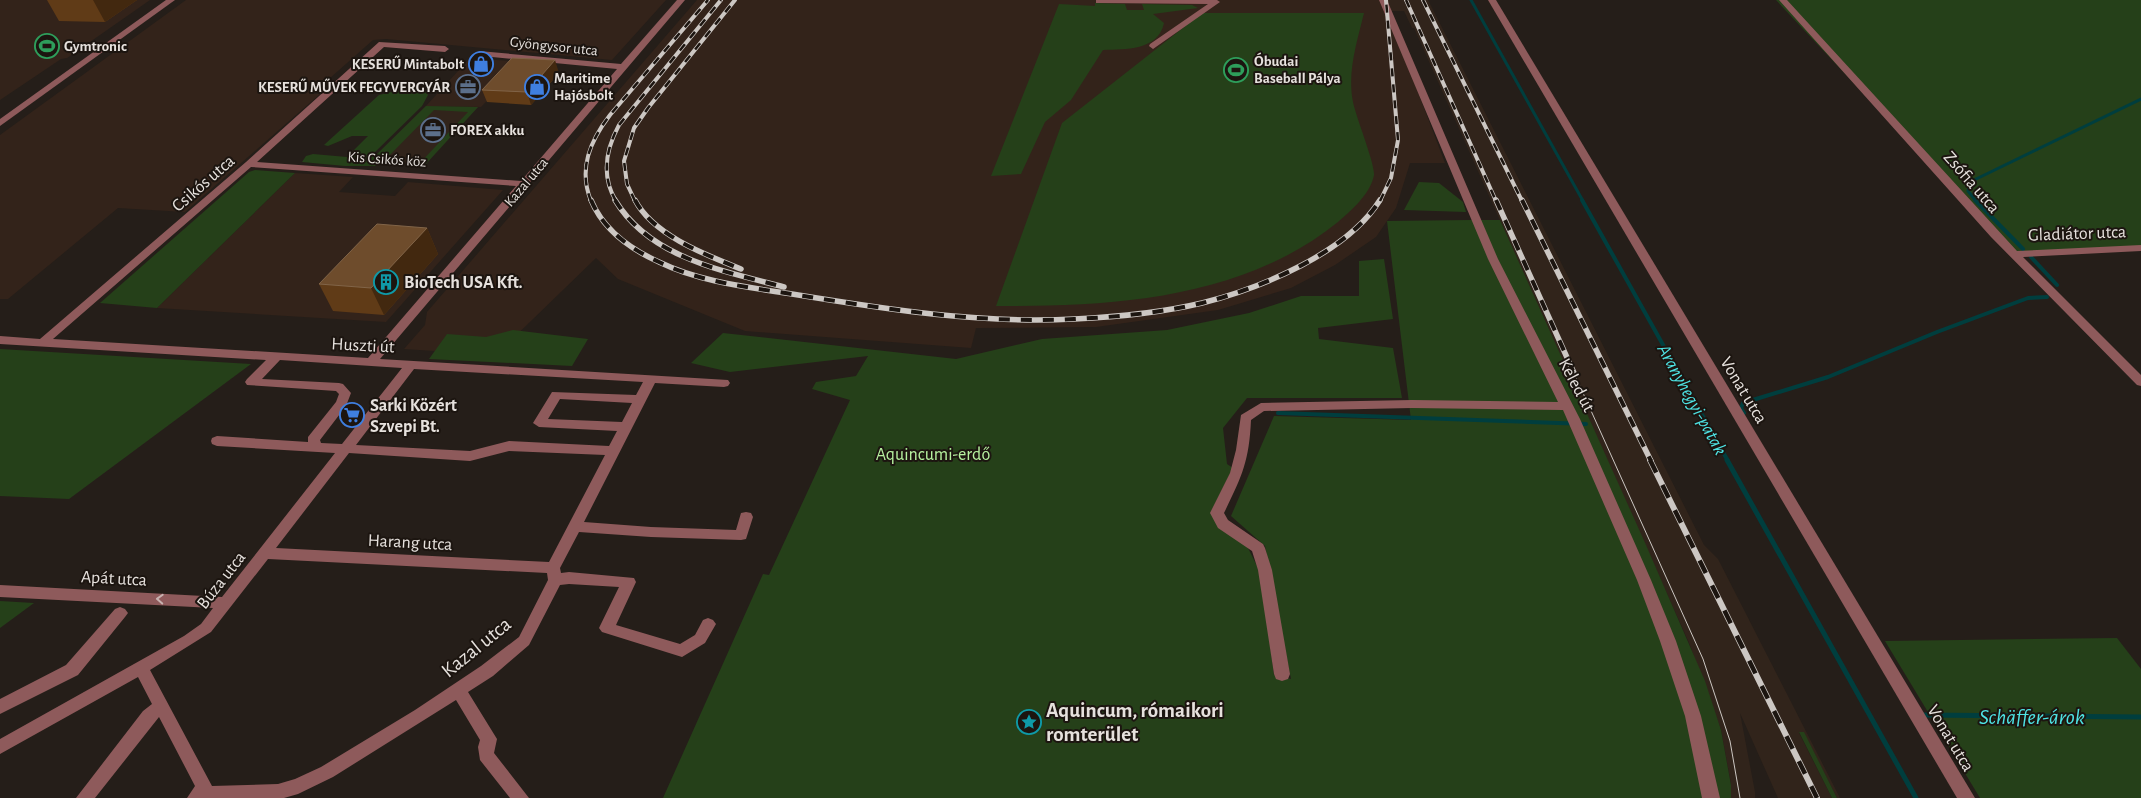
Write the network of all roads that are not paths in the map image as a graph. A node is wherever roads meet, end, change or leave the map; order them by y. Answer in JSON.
{"nodes":[{"id":1,"x":172,"y":0,"type":"edge"},
{"id":2,"x":681,"y":0,"type":"edge"},
{"id":3,"x":1383,"y":0,"type":"edge"},
{"id":4,"x":1492,"y":0,"type":"edge"},
{"id":5,"x":1783,"y":0,"type":"edge"},
{"id":6,"x":1099,"y":1,"type":"edge"},
{"id":7,"x":1216,"y":1,"type":"edge"},
{"id":8,"x":1153,"y":46,"type":"dead end"},
{"id":9,"x":445,"y":49,"type":"dead end"},
{"id":10,"x":482,"y":53,"type":"dead end"},
{"id":11,"x":623,"y":67,"type":"junction"},
{"id":12,"x":0,"y":123,"type":"edge"},
{"id":13,"x":249,"y":164,"type":"junction"},
{"id":14,"x":523,"y":184,"type":"junction"},
{"id":15,"x":2141,"y":248,"type":"edge"},
{"id":16,"x":2014,"y":254,"type":"junction"},
{"id":17,"x":0,"y":340,"type":"edge"},
{"id":18,"x":42,"y":343,"type":"junction"},
{"id":19,"x":276,"y":357,"type":"junction"},
{"id":20,"x":370,"y":363,"type":"junction"},
{"id":21,"x":410,"y":366,"type":"junction"},
{"id":22,"x":650,"y":380,"type":"junction"},
{"id":23,"x":2141,"y":382,"type":"edge"},
{"id":24,"x":724,"y":383,"type":"dead end"},
{"id":25,"x":639,"y":399,"type":"junction"},
{"id":26,"x":1566,"y":406,"type":"junction"},
{"id":27,"x":624,"y":427,"type":"junction"},
{"id":28,"x":217,"y":441,"type":"dead end"},
{"id":29,"x":317,"y":447,"type":"junction"},
{"id":30,"x":346,"y":449,"type":"junction"},
{"id":31,"x":612,"y":451,"type":"junction"},
{"id":32,"x":746,"y":517,"type":"dead end"},
{"id":33,"x":574,"y":526,"type":"junction"},
{"id":34,"x":265,"y":554,"type":"junction"},
{"id":35,"x":554,"y":574,"type":"junction"},
{"id":36,"x":0,"y":591,"type":"edge"},
{"id":37,"x":227,"y":603,"type":"junction"},
{"id":38,"x":120,"y":613,"type":"dead end"},
{"id":39,"x":708,"y":624,"type":"dead end"},
{"id":40,"x":142,"y":667,"type":"junction"},
{"id":41,"x":1282,"y":674,"type":"dead end"},
{"id":42,"x":458,"y":690,"type":"junction"},
{"id":43,"x":162,"y":705,"type":"junction"},
{"id":44,"x":0,"y":707,"type":"edge"},
{"id":45,"x":0,"y":747,"type":"edge"},
{"id":46,"x":280,"y":795,"type":"edge"},
{"id":47,"x":199,"y":796,"type":"edge"},
{"id":48,"x":85,"y":798,"type":"edge"},
{"id":49,"x":520,"y":798,"type":"edge"},
{"id":50,"x":1711,"y":798,"type":"edge"},
{"id":51,"x":1966,"y":798,"type":"edge"}],
"edges":[{"from":1,"to":12,"type":"street"},
{"from":2,"to":11,"type":"street","name":"Kazal utca"},
{"from":3,"to":26,"type":"street","name":"Keled út"},
{"from":4,"to":51,"type":"street","name":"Vonat utca"},
{"from":5,"to":16,"type":"street","name":"Zsófia utca"},
{"from":6,"to":7,"type":"street"},
{"from":7,"to":8,"type":"street"},
{"from":9,"to":13,"type":"street","name":"Csikós utca"},
{"from":10,"to":11,"type":"street","name":"Gyöngysor utca"},
{"from":11,"to":14,"type":"street","name":"Kazal utca"},
{"from":13,"to":14,"type":"street","name":"Kis Csikós köz"},
{"from":13,"to":18,"type":"street","name":"Csikós utca"},
{"from":14,"to":20,"type":"street","name":"Kazal utca"},
{"from":15,"to":16,"type":"street","name":"Gladiátor utca"},
{"from":16,"to":23,"type":"street","name":"Zsófia utca"},
{"from":17,"to":18,"type":"street","name":"Huszti út"},
{"from":18,"to":19,"type":"street","name":"Huszti út"},
{"from":19,"to":20,"type":"street","name":"Huszti út"},
{"from":19,"to":29,"type":"street"},
{"from":20,"to":21,"type":"street","name":"Huszti út"},
{"from":21,"to":22,"type":"street","name":"Huszti út"},
{"from":21,"to":30,"type":"street","name":"Búza utca"},
{"from":22,"to":24,"type":"street","name":"Huszti út"},
{"from":22,"to":25,"type":"street","name":"Kazal utca"},
{"from":25,"to":27,"type":"street","name":"Kazal utca"},
{"from":25,"to":27,"type":"street"},
{"from":26,"to":41,"type":"street"},
{"from":26,"to":50,"type":"street","name":"Keled út"},
{"from":27,"to":31,"type":"street","name":"Kazal utca"},
{"from":28,"to":29,"type":"street"},
{"from":29,"to":30,"type":"street"},
{"from":30,"to":31,"type":"street"},
{"from":30,"to":34,"type":"street","name":"Búza utca"},
{"from":31,"to":33,"type":"street","name":"Kazal utca"},
{"from":32,"to":33,"type":"street"},
{"from":33,"to":35,"type":"street","name":"Kazal utca"},
{"from":34,"to":35,"type":"street","name":"Harang utca"},
{"from":34,"to":37,"type":"street","name":"Búza utca"},
{"from":35,"to":39,"type":"street","name":"Harang utca"},
{"from":35,"to":42,"type":"street","name":"Kazal utca"},
{"from":37,"to":36,"type":"street","name":"Apát utca","one_way":true},
{"from":37,"to":40,"type":"street","name":"Búza utca"},
{"from":38,"to":44,"type":"street"},
{"from":40,"to":43,"type":"street"},
{"from":40,"to":45,"type":"street","name":"Búza utca"},
{"from":42,"to":46,"type":"street","name":"Kazal utca"},
{"from":42,"to":49,"type":"street"},
{"from":43,"to":47,"type":"street"},
{"from":43,"to":48,"type":"street"},
{"from":46,"to":47,"type":"street","name":"Kazal utca"}]}
